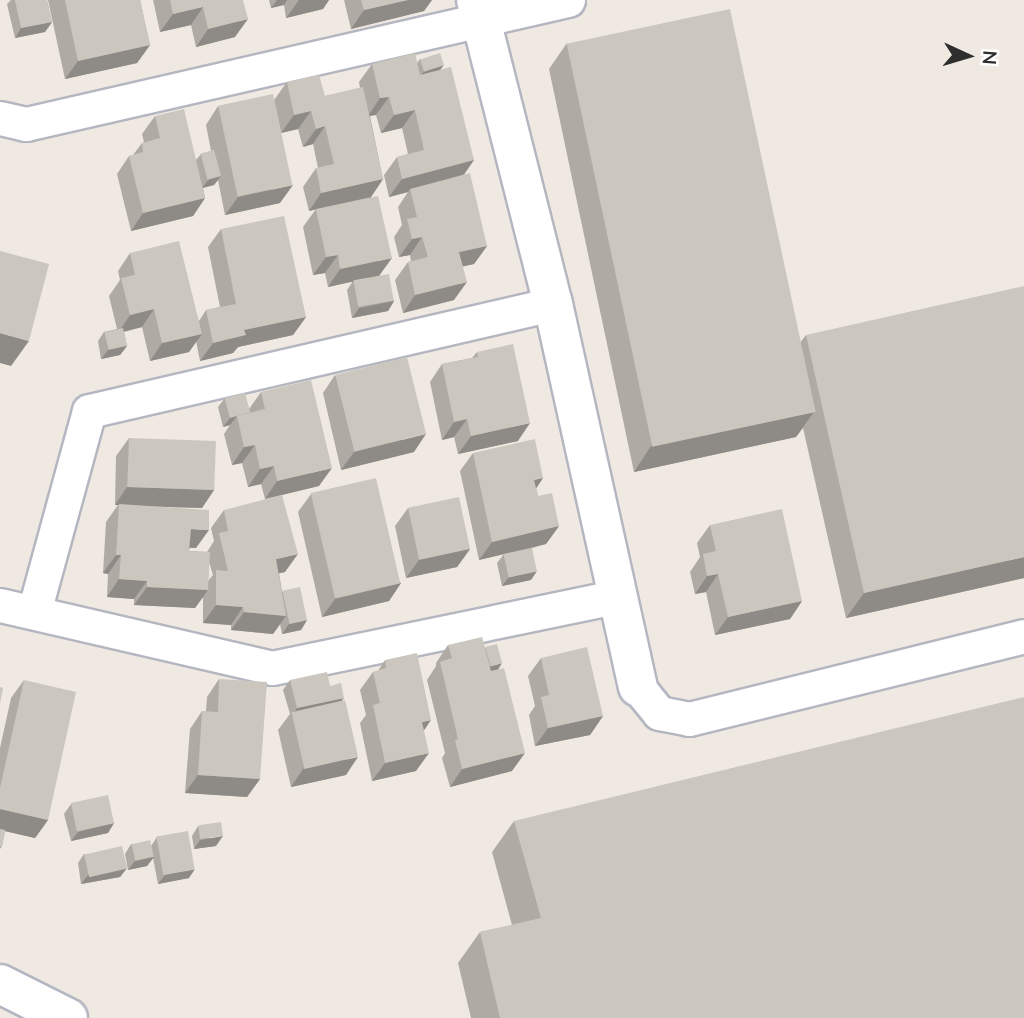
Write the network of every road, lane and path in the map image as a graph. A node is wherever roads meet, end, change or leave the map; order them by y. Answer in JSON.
{"nodes":[{"id":1,"x":568,"y":0,"type":"edge"},
{"id":2,"x":478,"y":9,"type":"edge"},
{"id":3,"x":0,"y":118,"type":"edge"},
{"id":4,"x":553,"y":304,"type":"junction"},
{"id":5,"x":615,"y":597,"type":"junction"},
{"id":6,"x":0,"y":605,"type":"edge"},
{"id":7,"x":34,"y":612,"type":"junction"},
{"id":8,"x":1024,"y":636,"type":"edge"},
{"id":9,"x":638,"y":687,"type":"joint"},
{"id":10,"x":0,"y":984,"type":"edge"},
{"id":11,"x":68,"y":1018,"type":"edge"}],
"edges":[{"from":1,"to":2,"type":"street"},
{"from":2,"to":3,"type":"street"},
{"from":2,"to":4,"type":"street"},
{"from":4,"to":5,"type":"street"},
{"from":4,"to":7,"type":"street"},
{"from":5,"to":7,"type":"street"},
{"from":5,"to":9,"type":"street"},
{"from":6,"to":7,"type":"street"},
{"from":8,"to":9,"type":"street"},
{"from":10,"to":11,"type":"street"}]}
